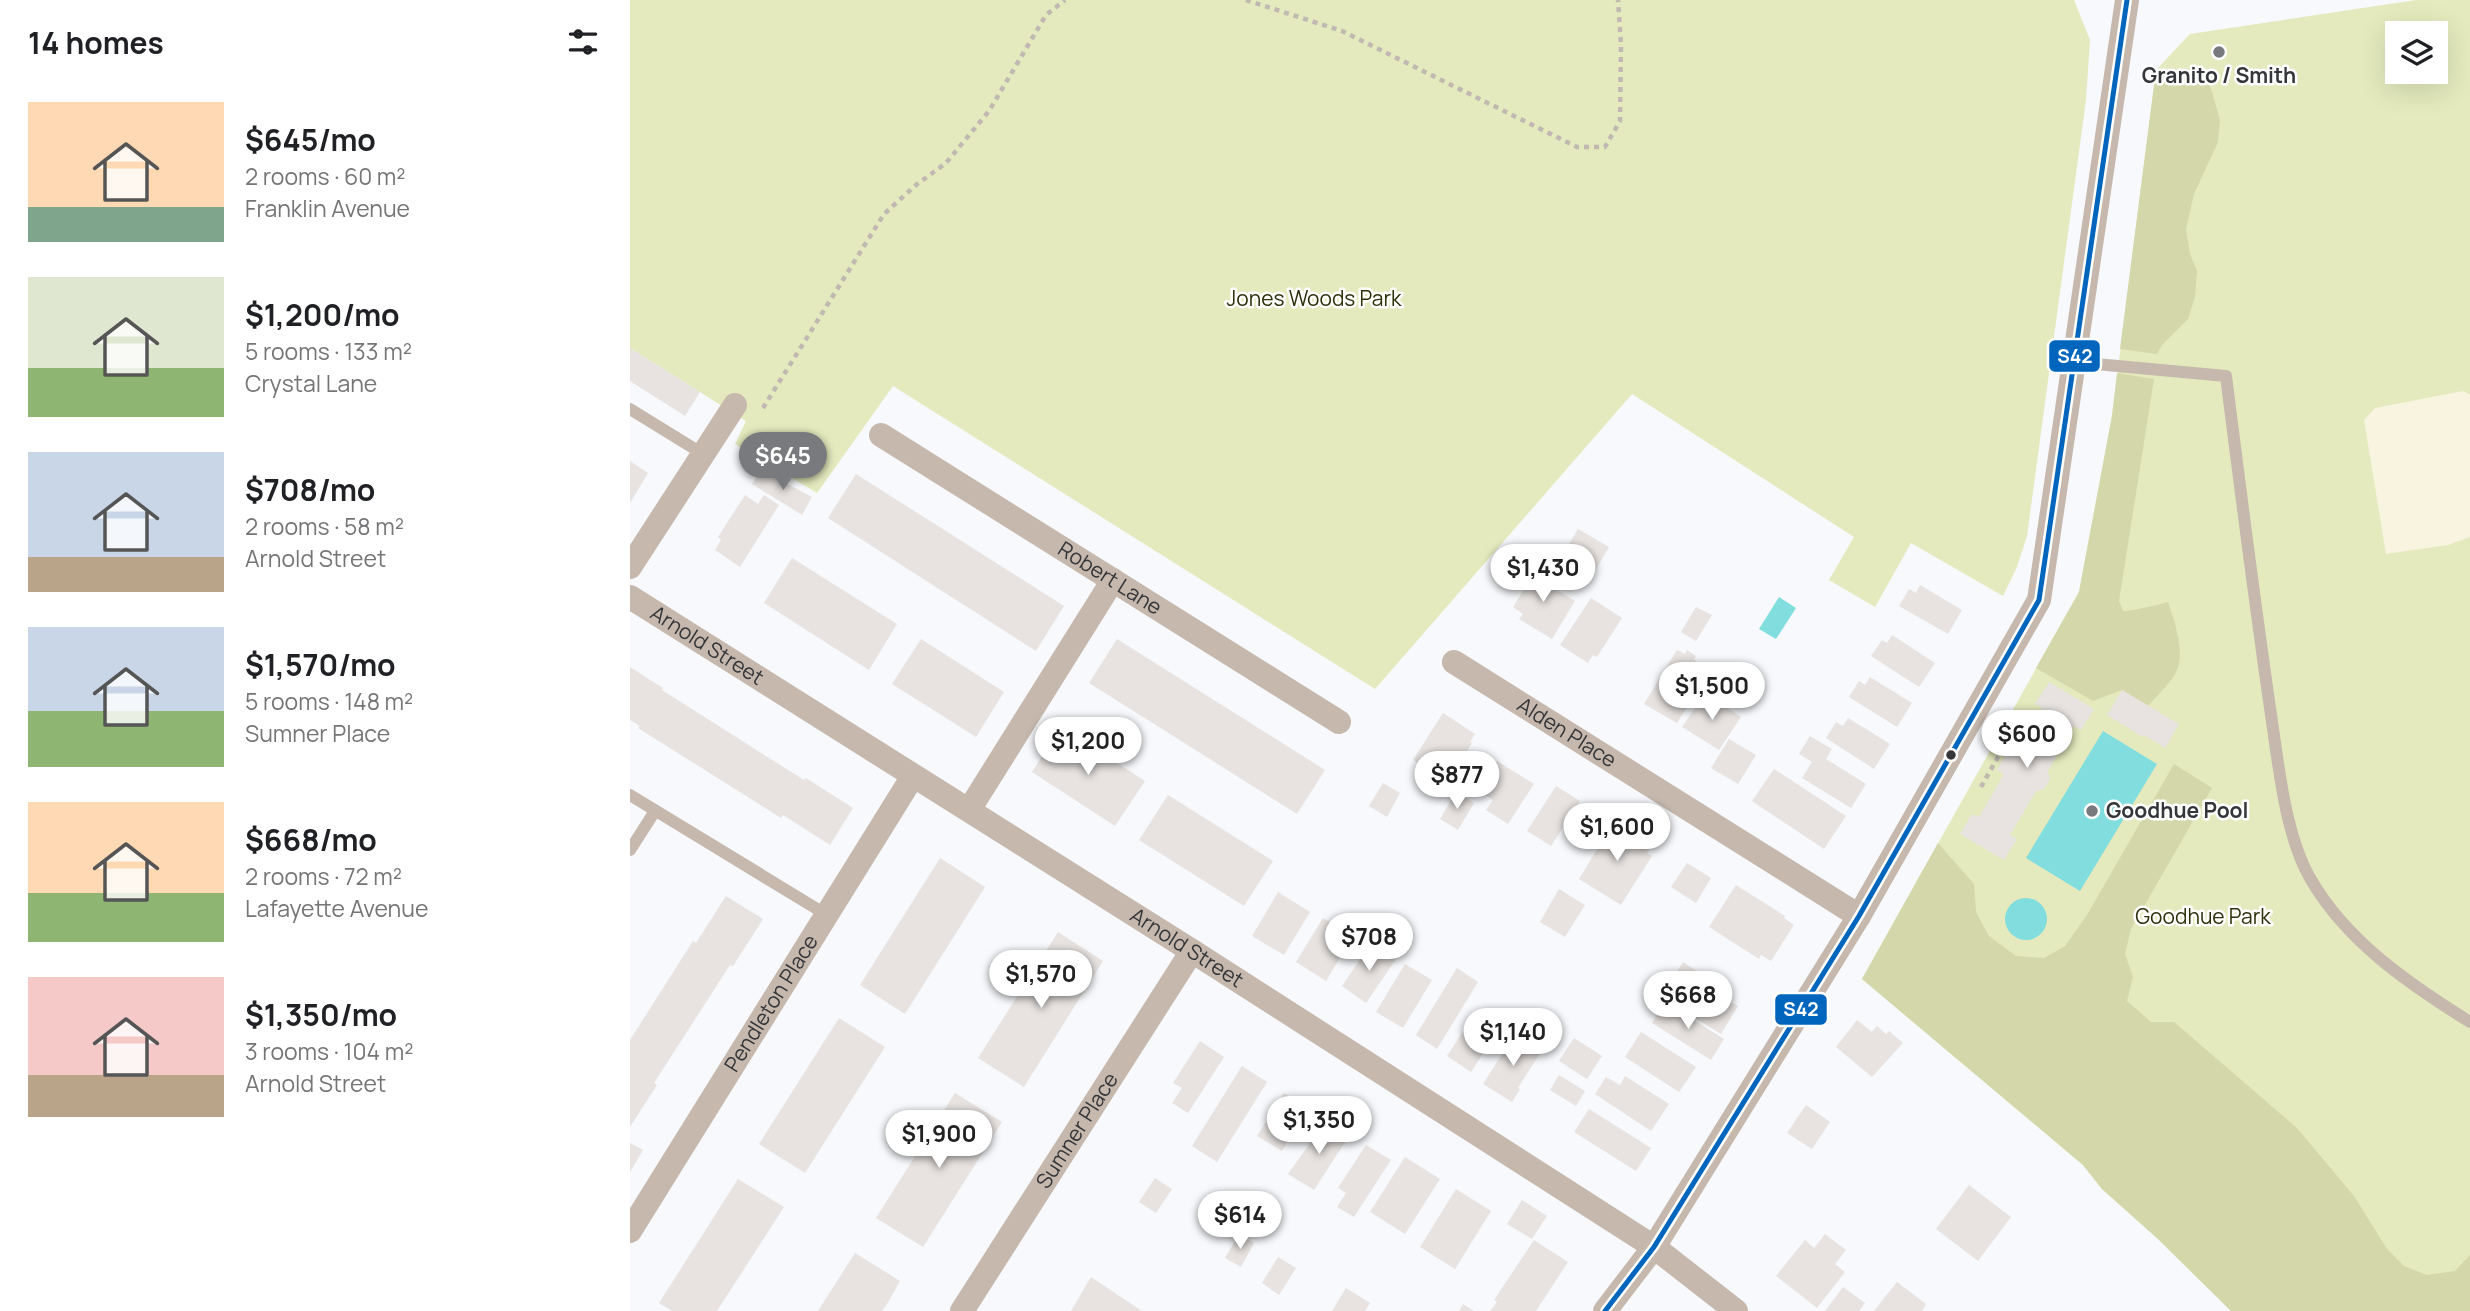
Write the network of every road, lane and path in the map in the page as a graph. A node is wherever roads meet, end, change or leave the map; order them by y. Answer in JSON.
{"nodes":[{"id":1,"x":1065,"y":0,"type":"edge"},
{"id":2,"x":1247,"y":0,"type":"edge"},
{"id":3,"x":1618,"y":0,"type":"edge"},
{"id":4,"x":2127,"y":0,"type":"edge"},
{"id":5,"x":2074,"y":362,"type":"junction"},
{"id":6,"x":735,"y":405,"type":"dead end"},
{"id":7,"x":630,"y":408,"type":"edge"},
{"id":8,"x":763,"y":409,"type":"dead end"},
{"id":9,"x":881,"y":435,"type":"dead end"},
{"id":10,"x":703,"y":454,"type":"junction"},
{"id":11,"x":630,"y":567,"type":"edge"},
{"id":12,"x":1113,"y":580,"type":"junction"},
{"id":13,"x":630,"y":597,"type":"edge"},
{"id":14,"x":1454,"y":662,"type":"dead end"},
{"id":15,"x":1339,"y":722,"type":"dead end"},
{"id":16,"x":2016,"y":725,"type":"dead end"},
{"id":17,"x":1990,"y":756,"type":"dead end"},
{"id":18,"x":1996,"y":760,"type":"junction"},
{"id":19,"x":913,"y":776,"type":"junction"},
{"id":20,"x":1981,"y":787,"type":"dead end"},
{"id":21,"x":630,"y":795,"type":"edge"},
{"id":22,"x":969,"y":810,"type":"junction"},
{"id":23,"x":655,"y":811,"type":"junction"},
{"id":24,"x":630,"y":850,"type":"edge"},
{"id":25,"x":827,"y":915,"type":"junction"},
{"id":26,"x":1858,"y":916,"type":"junction"},
{"id":27,"x":1192,"y":951,"type":"junction"},
{"id":28,"x":2470,"y":1022,"type":"edge"},
{"id":29,"x":630,"y":1231,"type":"edge"},
{"id":30,"x":1654,"y":1247,"type":"junction"},
{"id":31,"x":962,"y":1311,"type":"edge"},
{"id":32,"x":1605,"y":1311,"type":"edge"},
{"id":33,"x":1736,"y":1311,"type":"edge"}],
"edges":[{"from":1,"to":8,"type":"path"},
{"from":2,"to":3,"type":"path"},
{"from":4,"to":5,"type":"street"},
{"from":5,"to":26,"type":"street"},
{"from":5,"to":28,"type":"lane"},
{"from":6,"to":10,"type":"street"},
{"from":7,"to":10,"type":"lane"},
{"from":9,"to":12,"type":"street","name":"Robert Lane"},
{"from":10,"to":11,"type":"street"},
{"from":12,"to":15,"type":"street","name":"Robert Lane"},
{"from":12,"to":22,"type":"street"},
{"from":13,"to":19,"type":"street","name":"Arnold Street"},
{"from":14,"to":26,"type":"street","name":"Alden Place"},
{"from":16,"to":18,"type":"path"},
{"from":17,"to":18,"type":"path"},
{"from":18,"to":20,"type":"path"},
{"from":19,"to":22,"type":"street","name":"Arnold Street"},
{"from":19,"to":25,"type":"street","name":"Pendleton Place"},
{"from":21,"to":23,"type":"lane"},
{"from":22,"to":27,"type":"street","name":"Arnold Street"},
{"from":23,"to":24,"type":"lane"},
{"from":23,"to":25,"type":"lane"},
{"from":25,"to":29,"type":"street","name":"Pendleton Place"},
{"from":26,"to":30,"type":"street"},
{"from":27,"to":30,"type":"street","name":"Arnold Street"},
{"from":27,"to":31,"type":"street","name":"Sumner Place"},
{"from":30,"to":32,"type":"street"},
{"from":30,"to":33,"type":"street","name":"Arnold Street"}]}
